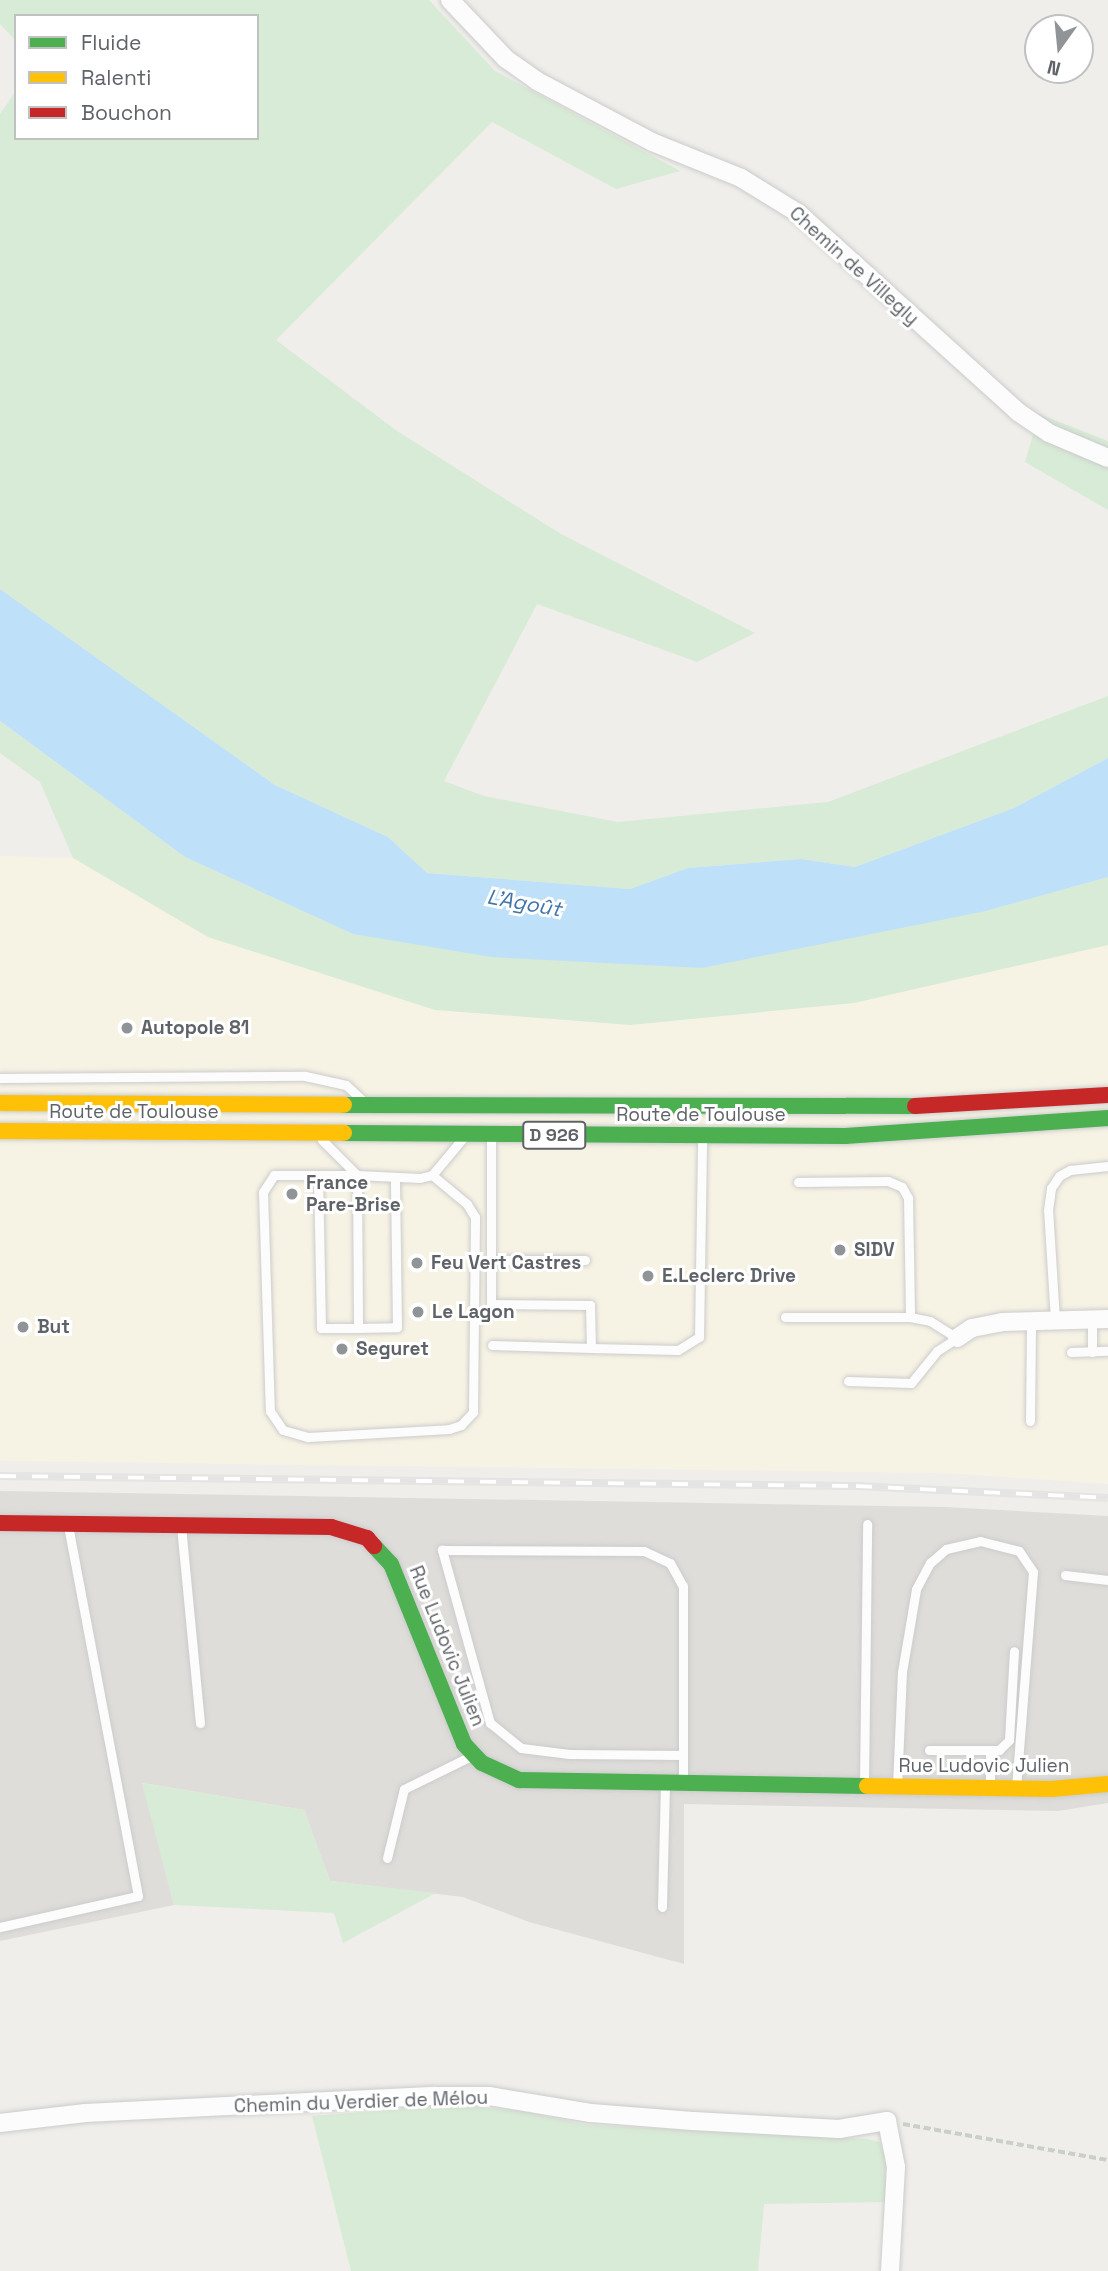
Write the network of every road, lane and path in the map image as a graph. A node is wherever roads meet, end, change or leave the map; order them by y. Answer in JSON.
{"nodes":[{"id":1,"x":450,"y":0,"type":"edge"},
{"id":2,"x":1108,"y":458,"type":"edge"},
{"id":3,"x":0,"y":1078,"type":"edge"},
{"id":4,"x":1108,"y":1095,"type":"edge"},
{"id":5,"x":364,"y":1102,"type":"junction"},
{"id":6,"x":0,"y":1103,"type":"edge"},
{"id":7,"x":1108,"y":1118,"type":"edge"},
{"id":8,"x":0,"y":1131,"type":"edge"},
{"id":9,"x":316,"y":1134,"type":"junction"},
{"id":10,"x":466,"y":1135,"type":"junction"},
{"id":11,"x":491,"y":1136,"type":"junction"},
{"id":12,"x":702,"y":1136,"type":"junction"},
{"id":13,"x":1108,"y":1166,"type":"edge"},
{"id":14,"x":318,"y":1175,"type":"junction"},
{"id":15,"x":357,"y":1175,"type":"junction"},
{"id":16,"x":432,"y":1175,"type":"junction"},
{"id":17,"x":395,"y":1178,"type":"junction"},
{"id":18,"x":798,"y":1182,"type":"dead end"},
{"id":19,"x":491,"y":1260,"type":"junction"},
{"id":20,"x":585,"y":1261,"type":"dead end"},
{"id":21,"x":785,"y":1317,"type":"dead end"},
{"id":22,"x":910,"y":1317,"type":"junction"},
{"id":23,"x":1100,"y":1319,"type":"edge"},
{"id":24,"x":1055,"y":1320,"type":"junction"},
{"id":25,"x":1031,"y":1321,"type":"junction"},
{"id":26,"x":358,"y":1328,"type":"junction"},
{"id":27,"x":957,"y":1338,"type":"junction"},
{"id":28,"x":492,"y":1345,"type":"dead end"},
{"id":29,"x":591,"y":1348,"type":"junction"},
{"id":30,"x":1071,"y":1352,"type":"dead end"},
{"id":31,"x":1092,"y":1352,"type":"junction"},
{"id":32,"x":1108,"y":1352,"type":"edge"},
{"id":33,"x":848,"y":1381,"type":"dead end"},
{"id":34,"x":1030,"y":1421,"type":"dead end"},
{"id":35,"x":0,"y":1523,"type":"edge"},
{"id":36,"x":68,"y":1524,"type":"junction"},
{"id":37,"x":867,"y":1524,"type":"dead end"},
{"id":38,"x":181,"y":1525,"type":"junction"},
{"id":39,"x":1065,"y":1575,"type":"dead end"},
{"id":40,"x":1108,"y":1580,"type":"edge"},
{"id":41,"x":1014,"y":1651,"type":"dead end"},
{"id":42,"x":200,"y":1723,"type":"dead end"},
{"id":43,"x":990,"y":1749,"type":"junction"},
{"id":44,"x":929,"y":1750,"type":"dead end"},
{"id":45,"x":473,"y":1755,"type":"junction"},
{"id":46,"x":683,"y":1755,"type":"junction"},
{"id":47,"x":665,"y":1784,"type":"junction"},
{"id":48,"x":683,"y":1784,"type":"junction"},
{"id":49,"x":1108,"y":1784,"type":"edge"},
{"id":50,"x":864,"y":1786,"type":"junction"},
{"id":51,"x":897,"y":1787,"type":"junction"},
{"id":52,"x":990,"y":1788,"type":"junction"},
{"id":53,"x":1016,"y":1788,"type":"junction"},
{"id":54,"x":387,"y":1858,"type":"dead end"},
{"id":55,"x":662,"y":1907,"type":"dead end"},
{"id":56,"x":0,"y":1927,"type":"edge"},
{"id":57,"x":887,"y":2121,"type":"junction"},
{"id":58,"x":0,"y":2123,"type":"edge"},
{"id":59,"x":1108,"y":2160,"type":"edge"},
{"id":60,"x":891,"y":2271,"type":"edge"}],
"edges":[{"from":1,"to":2,"type":"street","name":"Chemin de Villegly"},
{"from":3,"to":5,"type":"lane"},
{"from":4,"to":5,"type":"main road","name":"Route de Toulouse","number":"D 926"},
{"from":5,"to":6,"type":"main road","name":"Route de Toulouse","number":"D 926"},
{"from":7,"to":12,"type":"main road","name":"Route de Toulouse","number":"D 926"},
{"from":8,"to":9,"type":"main road","name":"Route de Toulouse","number":"D 926"},
{"from":9,"to":10,"type":"main road","name":"Route de Toulouse","number":"D 926"},
{"from":9,"to":15,"type":"lane"},
{"from":10,"to":11,"type":"main road","name":"Route de Toulouse","number":"D 926"},
{"from":10,"to":16,"type":"lane"},
{"from":11,"to":12,"type":"main road","name":"Route de Toulouse","number":"D 926"},
{"from":11,"to":19,"type":"lane"},
{"from":12,"to":29,"type":"lane"},
{"from":13,"to":24,"type":"lane"},
{"from":14,"to":15,"type":"lane"},
{"from":14,"to":16,"type":"lane"},
{"from":14,"to":26,"type":"lane"},
{"from":15,"to":17,"type":"lane"},
{"from":15,"to":26,"type":"lane"},
{"from":16,"to":17,"type":"lane"},
{"from":17,"to":26,"type":"lane"},
{"from":18,"to":22,"type":"lane"},
{"from":19,"to":20,"type":"lane"},
{"from":19,"to":29,"type":"lane"},
{"from":21,"to":22,"type":"lane"},
{"from":22,"to":27,"type":"lane"},
{"from":23,"to":24,"type":"street"},
{"from":23,"to":31,"type":"lane"},
{"from":24,"to":25,"type":"street"},
{"from":25,"to":27,"type":"street"},
{"from":25,"to":34,"type":"lane"},
{"from":27,"to":33,"type":"lane"},
{"from":28,"to":29,"type":"lane"},
{"from":30,"to":31,"type":"lane"},
{"from":31,"to":32,"type":"lane"},
{"from":35,"to":36,"type":"main road","name":"Rue Ludovic Julien"},
{"from":36,"to":38,"type":"main road","name":"Rue Ludovic Julien"},
{"from":36,"to":56,"type":"lane"},
{"from":37,"to":50,"type":"lane"},
{"from":38,"to":42,"type":"lane"},
{"from":38,"to":45,"type":"main road","name":"Rue Ludovic Julien"},
{"from":39,"to":40,"type":"lane"},
{"from":41,"to":43,"type":"lane"},
{"from":43,"to":44,"type":"lane"},
{"from":43,"to":52,"type":"lane"},
{"from":45,"to":47,"type":"main road","name":"Rue Ludovic Julien"},
{"from":45,"to":54,"type":"lane"},
{"from":46,"to":46,"type":"lane"},
{"from":46,"to":48,"type":"lane"},
{"from":47,"to":48,"type":"main road","name":"Rue Ludovic Julien"},
{"from":47,"to":55,"type":"lane"},
{"from":48,"to":50,"type":"main road","name":"Rue Ludovic Julien"},
{"from":49,"to":53,"type":"main road","name":"Rue Ludovic Julien"},
{"from":50,"to":51,"type":"main road","name":"Rue Ludovic Julien"},
{"from":51,"to":52,"type":"main road","name":"Rue Ludovic Julien"},
{"from":51,"to":53,"type":"lane"},
{"from":52,"to":53,"type":"main road","name":"Rue Ludovic Julien"},
{"from":57,"to":58,"type":"street","name":"Chemin du Verdier de Mélou"},
{"from":57,"to":59,"type":"path"},
{"from":57,"to":60,"type":"street"}]}
